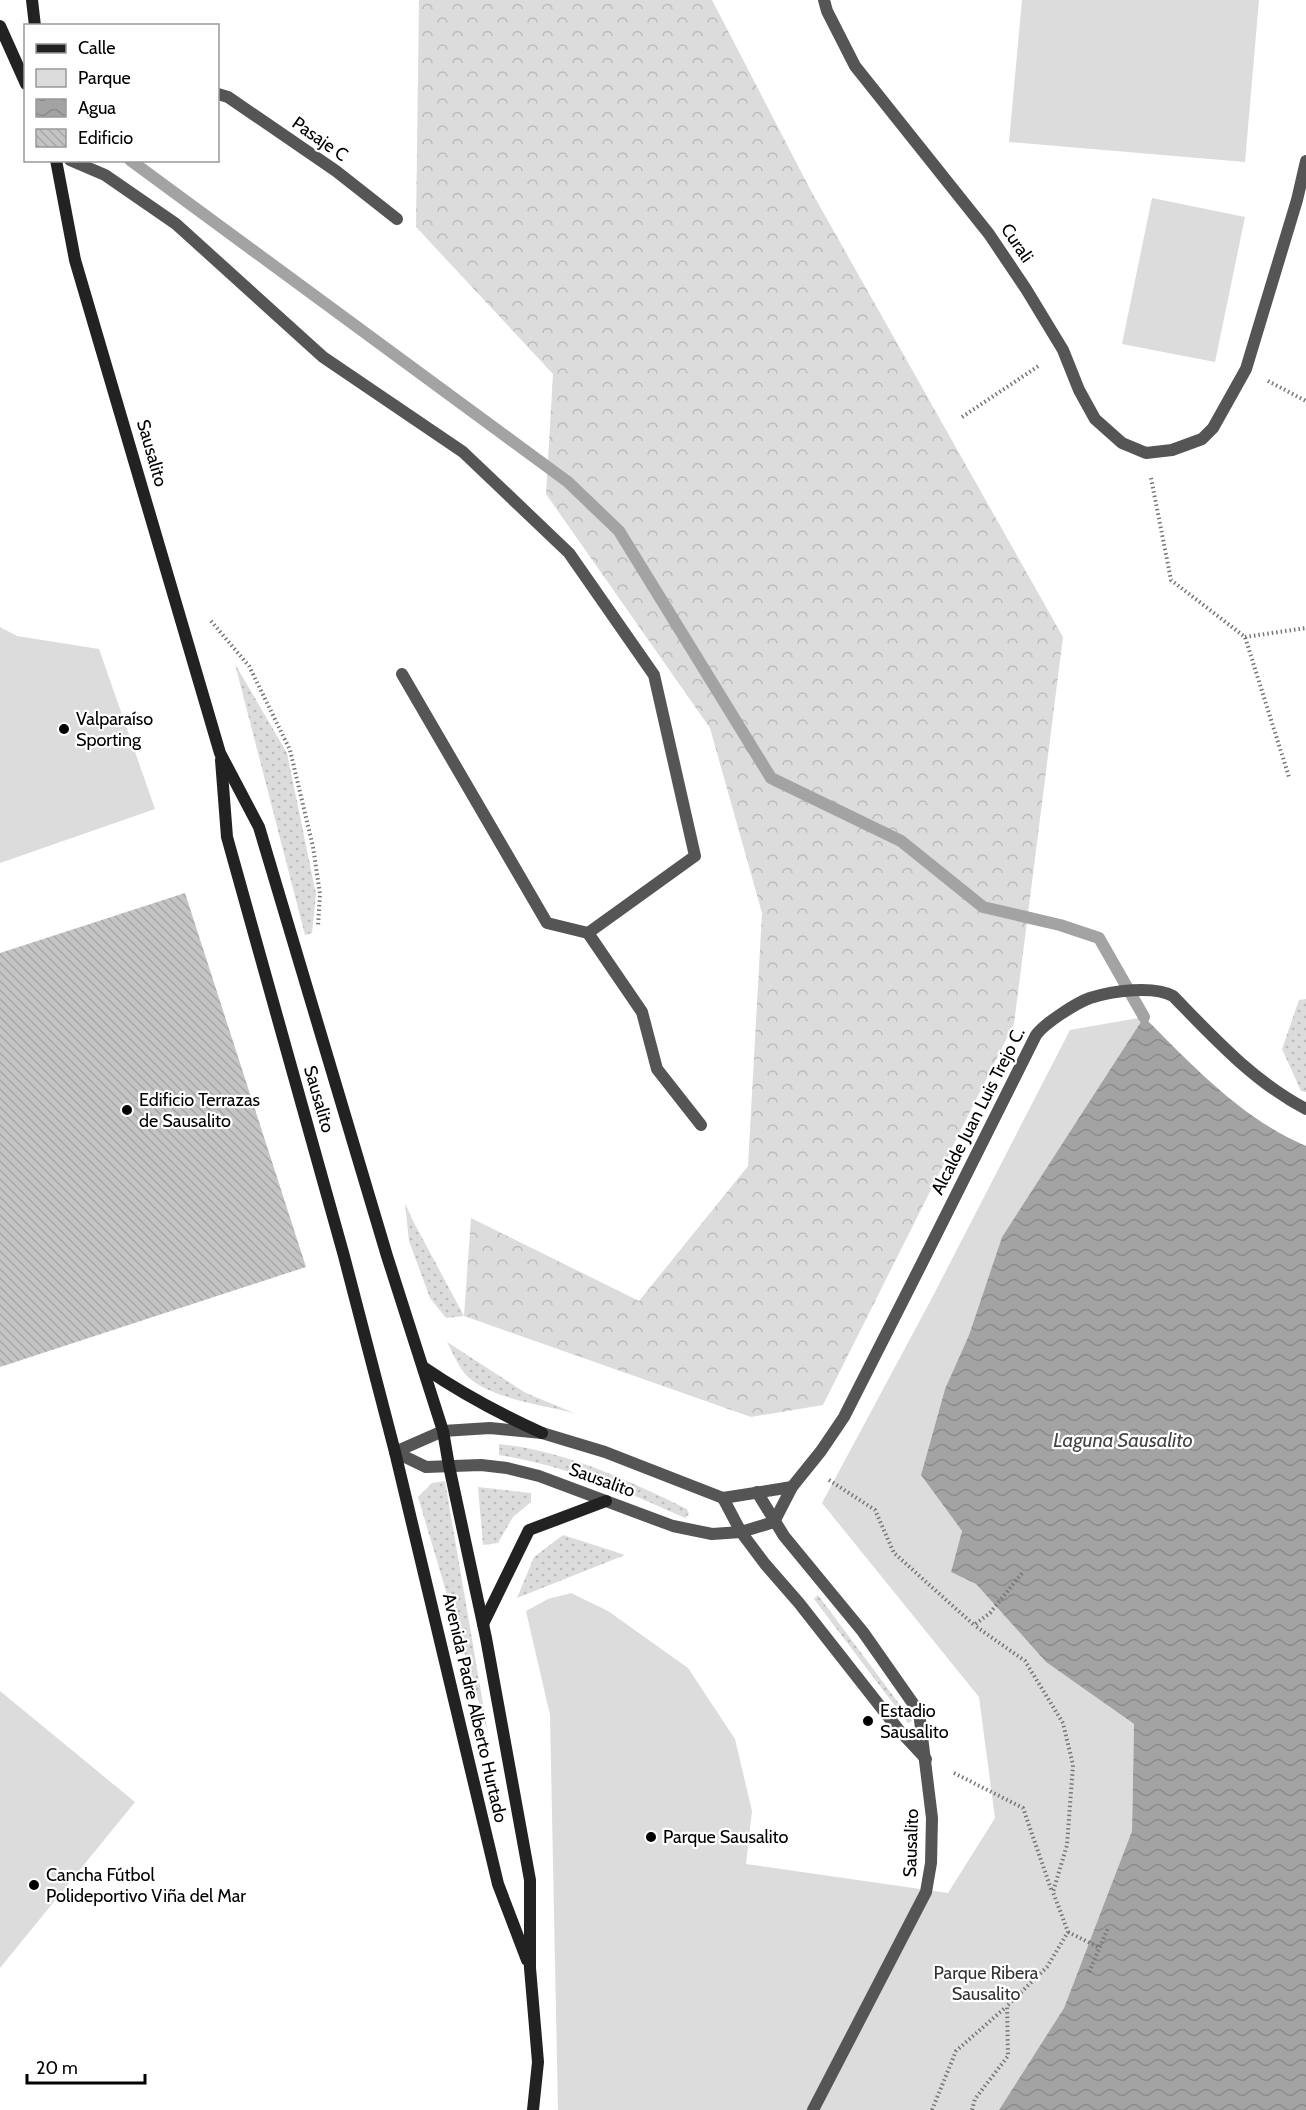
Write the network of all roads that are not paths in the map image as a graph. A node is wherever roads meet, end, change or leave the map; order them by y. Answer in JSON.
{"nodes":[{"id":1,"x":32,"y":0,"type":"edge"},
{"id":2,"x":824,"y":0,"type":"edge"},
{"id":3,"x":35,"y":24,"type":"edge"},
{"id":4,"x":0,"y":26,"type":"edge"},
{"id":5,"x":24,"y":80,"type":"edge"},
{"id":6,"x":219,"y":94,"type":"edge"},
{"id":7,"x":1306,"y":161,"type":"edge"},
{"id":8,"x":56,"y":162,"type":"edge"},
{"id":9,"x":75,"y":162,"type":"edge"},
{"id":10,"x":397,"y":219,"type":"dead end"},
{"id":11,"x":402,"y":674,"type":"dead end"},
{"id":12,"x":220,"y":753,"type":"junction"},
{"id":13,"x":588,"y":933,"type":"junction"},
{"id":14,"x":1306,"y":1110,"type":"edge"},
{"id":15,"x":702,"y":1125,"type":"dead end"},
{"id":16,"x":423,"y":1367,"type":"junction"},
{"id":17,"x":444,"y":1431,"type":"junction"},
{"id":18,"x":542,"y":1432,"type":"junction"},
{"id":19,"x":395,"y":1452,"type":"junction"},
{"id":20,"x":448,"y":1466,"type":"junction"},
{"id":21,"x":792,"y":1487,"type":"junction"},
{"id":22,"x":757,"y":1492,"type":"junction"},
{"id":23,"x":723,"y":1498,"type":"junction"},
{"id":24,"x":606,"y":1501,"type":"junction"},
{"id":25,"x":774,"y":1522,"type":"junction"},
{"id":26,"x":741,"y":1532,"type":"junction"},
{"id":27,"x":483,"y":1624,"type":"junction"},
{"id":28,"x":926,"y":1759,"type":"junction"},
{"id":29,"x":530,"y":1968,"type":"junction"},
{"id":30,"x":533,"y":2110,"type":"edge"},
{"id":31,"x":813,"y":2110,"type":"edge"}],
"edges":[{"from":1,"to":3,"type":"main road"},
{"from":2,"to":7,"type":"street","name":"Curali"},
{"from":4,"to":5,"type":"main road"},
{"from":6,"to":10,"type":"street","name":"Pasaje C"},
{"from":8,"to":12,"type":"main road","name":"Sausalito"},
{"from":9,"to":13,"type":"street"},
{"from":11,"to":13,"type":"street"},
{"from":12,"to":16,"type":"main road","name":"Sausalito"},
{"from":12,"to":19,"type":"main road","name":"Sausalito"},
{"from":13,"to":15,"type":"street"},
{"from":14,"to":21,"type":"street","name":"Alcalde Juan Luis Trejo C."},
{"from":16,"to":17,"type":"main road","name":"Sausalito"},
{"from":16,"to":18,"type":"main road"},
{"from":17,"to":18,"type":"street","name":"Sausalito"},
{"from":17,"to":19,"type":"street","name":"Sausalito"},
{"from":17,"to":20,"type":"main road","name":"Sausalito"},
{"from":18,"to":23,"type":"street","name":"Sausalito"},
{"from":19,"to":20,"type":"street","name":"Sausalito"},
{"from":19,"to":29,"type":"main road","name":"Avenida Padre Alberto Hurtado"},
{"from":20,"to":24,"type":"street","name":"Sausalito"},
{"from":20,"to":27,"type":"main road","name":"Avenida Padre Alberto Hurtado"},
{"from":21,"to":22,"type":"street"},
{"from":21,"to":25,"type":"street"},
{"from":22,"to":23,"type":"street"},
{"from":22,"to":25,"type":"street","name":"Sausalito"},
{"from":23,"to":26,"type":"street"},
{"from":24,"to":26,"type":"street","name":"Sausalito"},
{"from":24,"to":27,"type":"main road"},
{"from":25,"to":26,"type":"street","name":"Sausalito"},
{"from":25,"to":28,"type":"street","name":"Sausalito"},
{"from":26,"to":28,"type":"street"},
{"from":27,"to":29,"type":"main road","name":"Avenida Padre Alberto Hurtado"},
{"from":28,"to":31,"type":"street","name":"Sausalito"},
{"from":29,"to":30,"type":"main road","name":"Avenida Padre Alberto Hurtado"}]}
